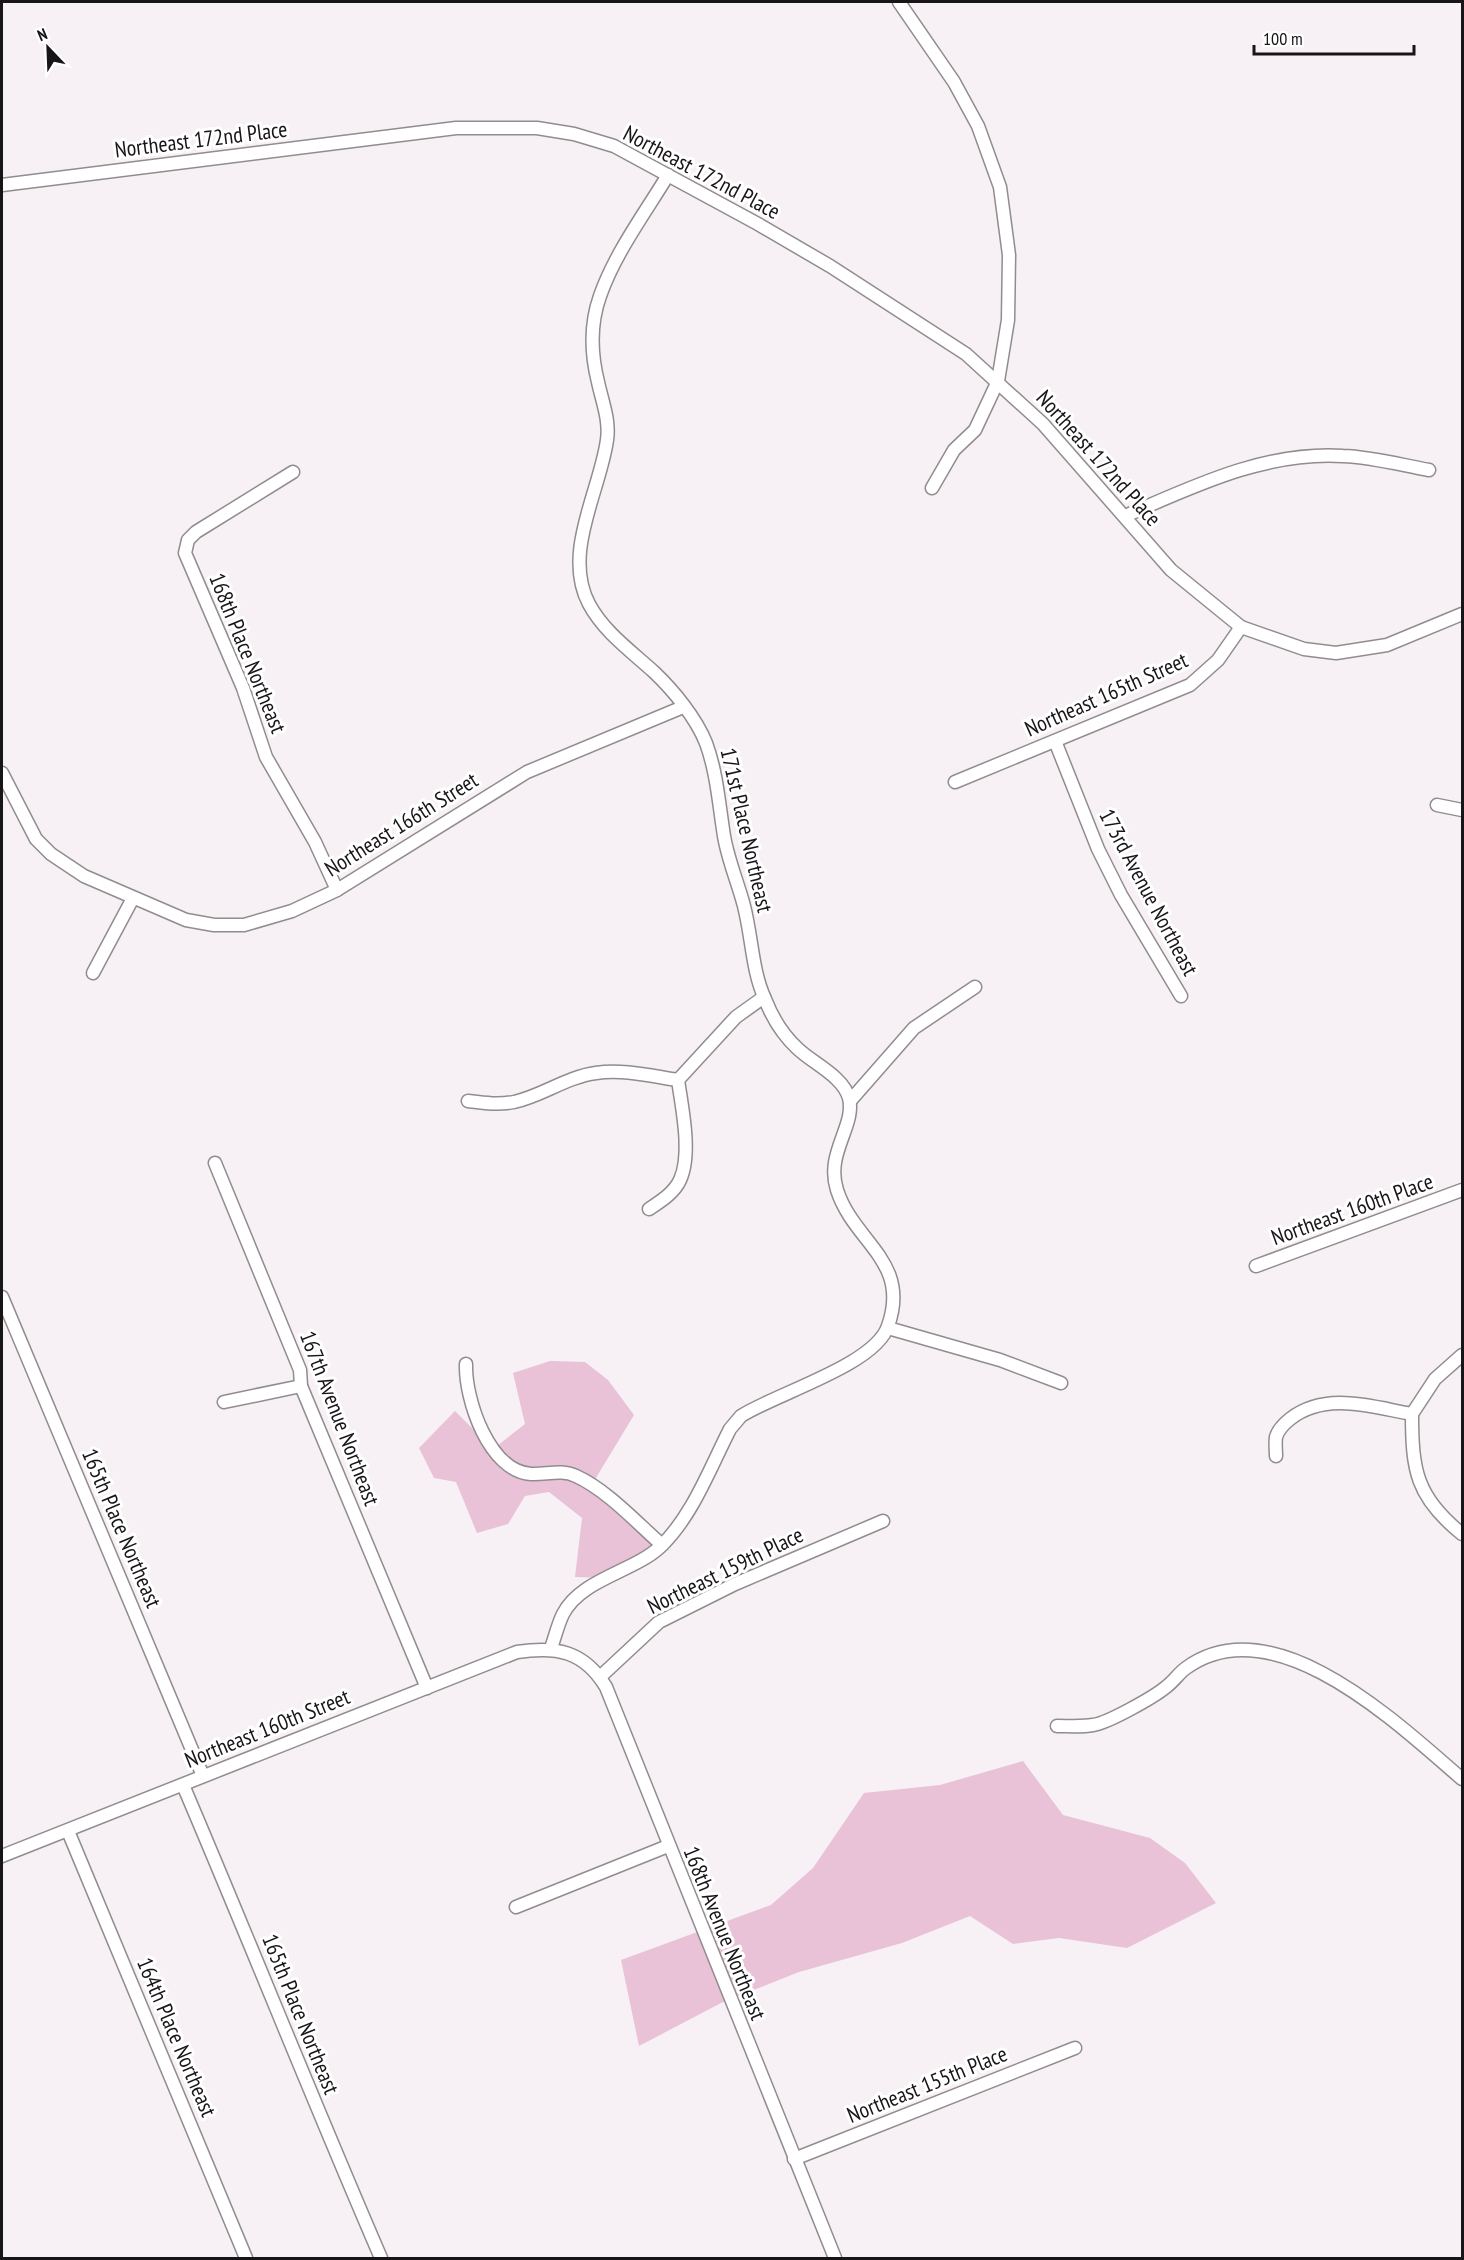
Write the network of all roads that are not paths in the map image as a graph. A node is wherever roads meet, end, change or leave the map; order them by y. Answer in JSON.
{"nodes":[{"id":1,"x":899,"y":2,"type":"edge"},
{"id":2,"x":668,"y":175,"type":"junction"},
{"id":3,"x":2,"y":185,"type":"edge"},
{"id":4,"x":998,"y":381,"type":"junction"},
{"id":5,"x":1429,"y":470,"type":"dead end"},
{"id":6,"x":293,"y":472,"type":"dead end"},
{"id":7,"x":932,"y":488,"type":"dead end"},
{"id":8,"x":1125,"y":516,"type":"junction"},
{"id":9,"x":1462,"y":614,"type":"edge"},
{"id":10,"x":1241,"y":627,"type":"junction"},
{"id":11,"x":683,"y":707,"type":"junction"},
{"id":12,"x":1055,"y":741,"type":"junction"},
{"id":13,"x":2,"y":773,"type":"edge"},
{"id":14,"x":955,"y":782,"type":"dead end"},
{"id":15,"x":1437,"y":805,"type":"dead end"},
{"id":16,"x":1462,"y":810,"type":"edge"},
{"id":17,"x":337,"y":890,"type":"junction"},
{"id":18,"x":133,"y":898,"type":"junction"},
{"id":19,"x":93,"y":974,"type":"dead end"},
{"id":20,"x":975,"y":987,"type":"dead end"},
{"id":21,"x":1181,"y":996,"type":"dead end"},
{"id":22,"x":764,"y":997,"type":"junction"},
{"id":23,"x":678,"y":1080,"type":"junction"},
{"id":24,"x":468,"y":1101,"type":"dead end"},
{"id":25,"x":850,"y":1101,"type":"junction"},
{"id":26,"x":215,"y":1163,"type":"dead end"},
{"id":27,"x":1462,"y":1190,"type":"edge"},
{"id":28,"x":650,"y":1209,"type":"dead end"},
{"id":29,"x":1256,"y":1266,"type":"dead end"},
{"id":30,"x":2,"y":1297,"type":"edge"},
{"id":31,"x":888,"y":1328,"type":"junction"},
{"id":32,"x":1462,"y":1355,"type":"edge"},
{"id":33,"x":466,"y":1365,"type":"dead end"},
{"id":34,"x":1061,"y":1383,"type":"dead end"},
{"id":35,"x":301,"y":1386,"type":"junction"},
{"id":36,"x":225,"y":1402,"type":"dead end"},
{"id":37,"x":1412,"y":1414,"type":"junction"},
{"id":38,"x":1276,"y":1456,"type":"dead end"},
{"id":39,"x":883,"y":1521,"type":"dead end"},
{"id":40,"x":1462,"y":1534,"type":"edge"},
{"id":41,"x":662,"y":1545,"type":"junction"},
{"id":42,"x":551,"y":1648,"type":"junction"},
{"id":43,"x":600,"y":1677,"type":"junction"},
{"id":44,"x":427,"y":1688,"type":"junction"},
{"id":45,"x":1057,"y":1726,"type":"dead end"},
{"id":46,"x":203,"y":1776,"type":"junction"},
{"id":47,"x":1462,"y":1779,"type":"edge"},
{"id":48,"x":183,"y":1785,"type":"junction"},
{"id":49,"x":68,"y":1831,"type":"junction"},
{"id":50,"x":668,"y":1846,"type":"junction"},
{"id":51,"x":2,"y":1856,"type":"edge"},
{"id":52,"x":516,"y":1907,"type":"dead end"},
{"id":53,"x":1075,"y":2048,"type":"dead end"},
{"id":54,"x":794,"y":2159,"type":"junction"},
{"id":55,"x":246,"y":2259,"type":"edge"},
{"id":56,"x":381,"y":2259,"type":"edge"},
{"id":57,"x":835,"y":2259,"type":"edge"}],
"edges":[{"from":1,"to":4,"type":"street"},
{"from":2,"to":3,"type":"street","name":"Northeast 172nd Place"},
{"from":2,"to":4,"type":"street","name":"Northeast 172nd Place"},
{"from":2,"to":11,"type":"street","name":"171st Place Northeast"},
{"from":4,"to":7,"type":"street"},
{"from":4,"to":8,"type":"street","name":"Northeast 172nd Place"},
{"from":5,"to":8,"type":"street"},
{"from":6,"to":17,"type":"street","name":"168th Place Northeast"},
{"from":8,"to":10,"type":"street","name":"Northeast 172nd Place"},
{"from":9,"to":10,"type":"street"},
{"from":10,"to":12,"type":"street","name":"Northeast 165th Street"},
{"from":11,"to":17,"type":"street","name":"Northeast 166th Street"},
{"from":11,"to":22,"type":"street","name":"171st Place Northeast"},
{"from":12,"to":14,"type":"street","name":"Northeast 165th Street"},
{"from":12,"to":21,"type":"street","name":"173rd Avenue Northeast"},
{"from":13,"to":18,"type":"street"},
{"from":15,"to":16,"type":"street"},
{"from":17,"to":18,"type":"street","name":"Northeast 166th Street"},
{"from":18,"to":19,"type":"street"},
{"from":20,"to":25,"type":"street"},
{"from":22,"to":23,"type":"street"},
{"from":22,"to":25,"type":"street","name":"171st Place Northeast"},
{"from":23,"to":24,"type":"street"},
{"from":23,"to":28,"type":"street"},
{"from":25,"to":31,"type":"street"},
{"from":26,"to":35,"type":"street","name":"167th Avenue Northeast"},
{"from":27,"to":29,"type":"street","name":"Northeast 160th Place"},
{"from":30,"to":46,"type":"street","name":"165th Place Northeast"},
{"from":31,"to":34,"type":"street"},
{"from":31,"to":41,"type":"street"},
{"from":32,"to":37,"type":"street"},
{"from":33,"to":41,"type":"street"},
{"from":35,"to":36,"type":"street"},
{"from":35,"to":44,"type":"street","name":"167th Avenue Northeast"},
{"from":37,"to":38,"type":"street"},
{"from":37,"to":40,"type":"street"},
{"from":39,"to":43,"type":"street","name":"Northeast 159th Place"},
{"from":41,"to":42,"type":"street"},
{"from":42,"to":43,"type":"street","name":"168th Avenue Northeast"},
{"from":42,"to":44,"type":"street","name":"Northeast 160th Street"},
{"from":43,"to":50,"type":"street","name":"168th Avenue Northeast"},
{"from":44,"to":46,"type":"street","name":"Northeast 160th Street"},
{"from":45,"to":47,"type":"street"},
{"from":46,"to":48,"type":"street","name":"Northeast 160th Street"},
{"from":48,"to":49,"type":"street","name":"Northeast 160th Street"},
{"from":48,"to":56,"type":"street","name":"165th Place Northeast"},
{"from":49,"to":51,"type":"street","name":"Northeast 160th Street"},
{"from":49,"to":55,"type":"street","name":"164th Place Northeast"},
{"from":50,"to":52,"type":"street"},
{"from":50,"to":54,"type":"street","name":"168th Avenue Northeast"},
{"from":53,"to":54,"type":"street","name":"Northeast 155th Place"},
{"from":54,"to":57,"type":"street","name":"168th Avenue Northeast"}]}
